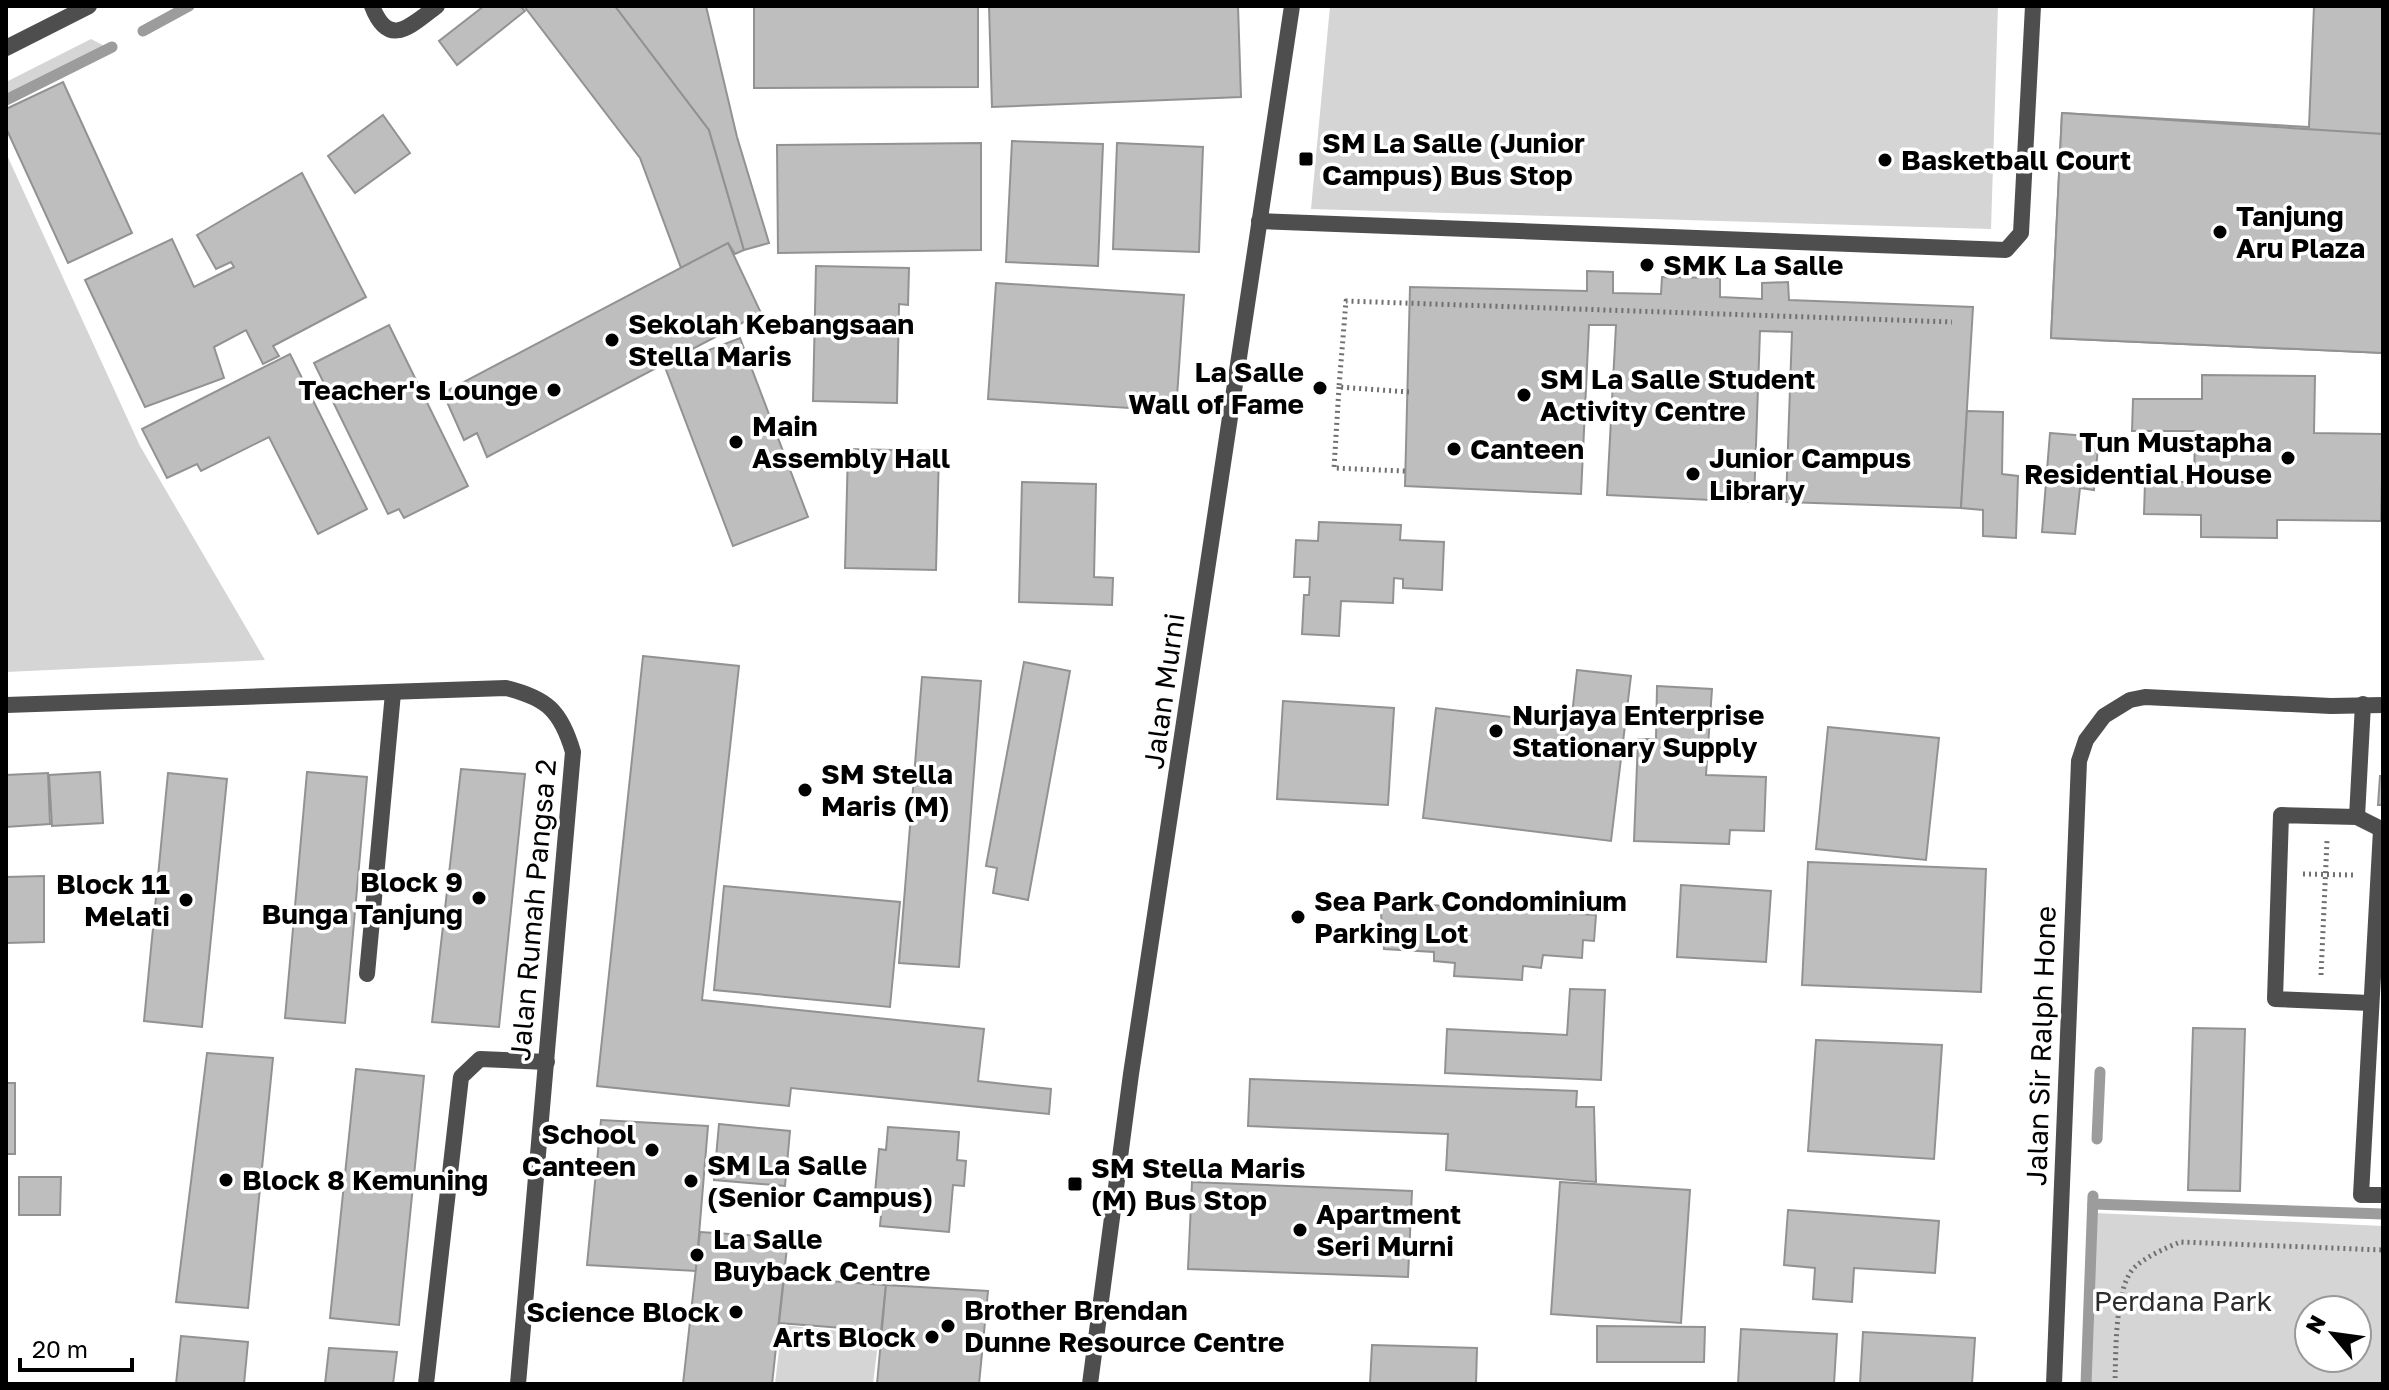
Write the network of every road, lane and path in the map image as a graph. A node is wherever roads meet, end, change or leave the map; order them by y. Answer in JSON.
{"nodes":[{"id":1,"x":89,"y":6,"type":"edge"},
{"id":2,"x":372,"y":6,"type":"edge"},
{"id":3,"x":437,"y":6,"type":"edge"},
{"id":4,"x":1292,"y":6,"type":"edge"},
{"id":5,"x":2033,"y":6,"type":"edge"},
{"id":6,"x":6,"y":48,"type":"edge"},
{"id":7,"x":1259,"y":221,"type":"junction"},
{"id":8,"x":1952,"y":322,"type":"dead end"},
{"id":9,"x":1339,"y":387,"type":"junction"},
{"id":10,"x":1409,"y":392,"type":"dead end"},
{"id":11,"x":1405,"y":471,"type":"dead end"},
{"id":12,"x":393,"y":693,"type":"junction"},
{"id":13,"x":2363,"y":704,"type":"junction"},
{"id":14,"x":6,"y":705,"type":"edge"},
{"id":15,"x":2383,"y":705,"type":"edge"},
{"id":16,"x":2357,"y":817,"type":"junction"},
{"id":17,"x":2382,"y":830,"type":"edge"},
{"id":18,"x":2327,"y":835,"type":"dead end"},
{"id":19,"x":2294,"y":874,"type":"dead end"},
{"id":20,"x":2326,"y":874,"type":"junction"},
{"id":21,"x":2356,"y":875,"type":"dead end"},
{"id":22,"x":367,"y":974,"type":"dead end"},
{"id":23,"x":2321,"y":988,"type":"dead end"},
{"id":24,"x":2370,"y":1003,"type":"junction"},
{"id":25,"x":547,"y":1062,"type":"junction"},
{"id":26,"x":2383,"y":1195,"type":"edge"},
{"id":27,"x":2383,"y":1250,"type":"edge"},
{"id":28,"x":426,"y":1384,"type":"edge"},
{"id":29,"x":518,"y":1384,"type":"edge"},
{"id":30,"x":1090,"y":1384,"type":"edge"},
{"id":31,"x":2054,"y":1384,"type":"edge"},
{"id":32,"x":2115,"y":1384,"type":"edge"}],
"edges":[{"from":1,"to":6,"type":"street"},
{"from":2,"to":3,"type":"street"},
{"from":4,"to":7,"type":"street","name":"Jalan Murni"},
{"from":5,"to":7,"type":"street"},
{"from":7,"to":30,"type":"street","name":"Jalan Murni"},
{"from":8,"to":9,"type":"path"},
{"from":9,"to":10,"type":"path"},
{"from":9,"to":11,"type":"path"},
{"from":12,"to":14,"type":"street","name":"Jalan Rumah Pangsa 2"},
{"from":12,"to":22,"type":"street"},
{"from":12,"to":25,"type":"street","name":"Jalan Rumah Pangsa 2"},
{"from":13,"to":15,"type":"street"},
{"from":13,"to":16,"type":"street"},
{"from":13,"to":31,"type":"street","name":"Jalan Sir Ralph Hone"},
{"from":16,"to":17,"type":"street"},
{"from":16,"to":24,"type":"street"},
{"from":17,"to":24,"type":"street"},
{"from":18,"to":20,"type":"path"},
{"from":19,"to":20,"type":"path"},
{"from":20,"to":21,"type":"path"},
{"from":20,"to":23,"type":"path"},
{"from":24,"to":26,"type":"street"},
{"from":25,"to":28,"type":"street"},
{"from":25,"to":29,"type":"street","name":"Jalan Rumah Pangsa 2"},
{"from":27,"to":32,"type":"path"}]}
